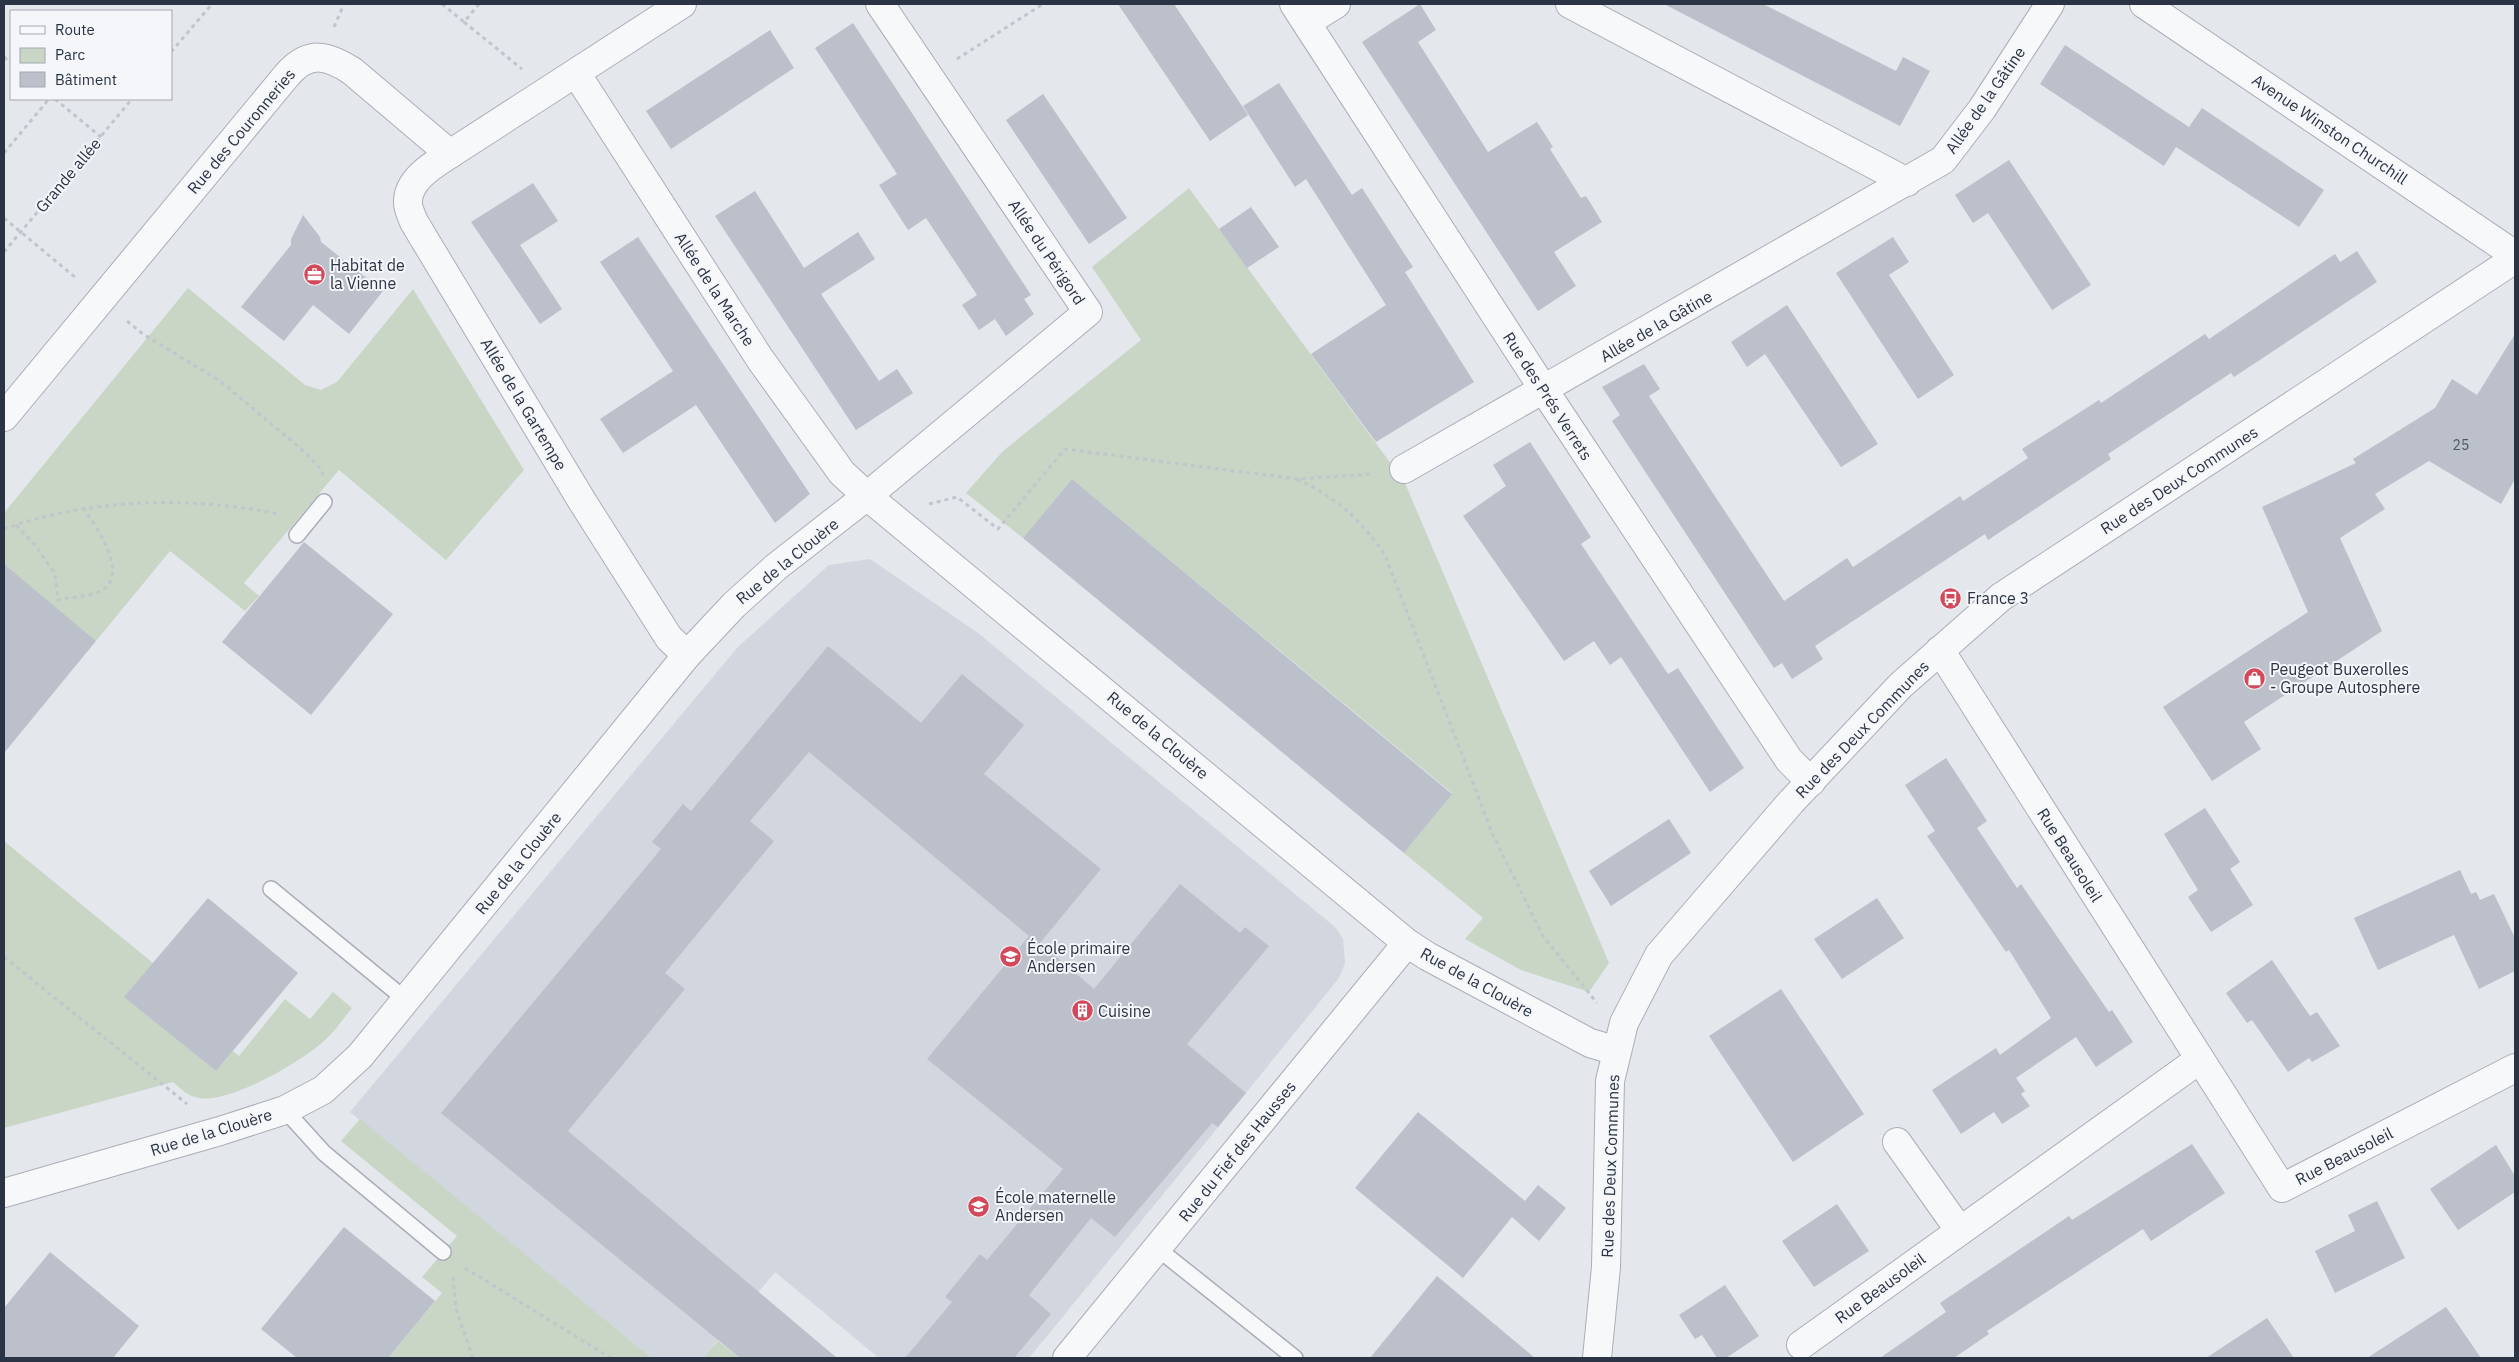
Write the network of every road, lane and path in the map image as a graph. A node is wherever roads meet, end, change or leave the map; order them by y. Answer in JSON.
{"nodes":[{"id":1,"x":212,"y":4,"type":"edge"},
{"id":2,"x":442,"y":4,"type":"edge"},
{"id":3,"x":479,"y":4,"type":"edge"},
{"id":4,"x":682,"y":4,"type":"edge"},
{"id":5,"x":880,"y":4,"type":"edge"},
{"id":6,"x":1043,"y":4,"type":"edge"},
{"id":7,"x":1336,"y":4,"type":"edge"},
{"id":8,"x":1570,"y":4,"type":"edge"},
{"id":9,"x":2050,"y":4,"type":"edge"},
{"id":10,"x":2153,"y":6,"type":"edge"},
{"id":11,"x":1300,"y":13,"type":"edge"},
{"id":12,"x":464,"y":22,"type":"junction"},
{"id":13,"x":172,"y":51,"type":"edge"},
{"id":14,"x":576,"y":73,"type":"junction"},
{"id":15,"x":930,"y":78,"type":"junction"},
{"id":16,"x":541,"y":96,"type":"junction"},
{"id":17,"x":48,"y":100,"type":"edge"},
{"id":18,"x":55,"y":100,"type":"edge"},
{"id":19,"x":131,"y":100,"type":"edge"},
{"id":20,"x":101,"y":137,"type":"junction"},
{"id":21,"x":4,"y":153,"type":"edge"},
{"id":22,"x":450,"y":154,"type":"junction"},
{"id":23,"x":1907,"y":182,"type":"junction"},
{"id":24,"x":4,"y":252,"type":"edge"},
{"id":25,"x":2515,"y":255,"type":"edge"},
{"id":26,"x":2515,"y":259,"type":"edge"},
{"id":27,"x":143,"y":334,"type":"dead end"},
{"id":28,"x":1544,"y":390,"type":"junction"},
{"id":29,"x":4,"y":417,"type":"edge"},
{"id":30,"x":1404,"y":469,"type":"joint"},
{"id":31,"x":1297,"y":479,"type":"junction"},
{"id":32,"x":868,"y":496,"type":"junction"},
{"id":33,"x":324,"y":502,"type":"joint"},
{"id":34,"x":928,"y":504,"type":"dead end"},
{"id":35,"x":85,"y":510,"type":"junction"},
{"id":36,"x":309,"y":520,"type":"junction"},
{"id":37,"x":16,"y":525,"type":"junction"},
{"id":38,"x":4,"y":529,"type":"edge"},
{"id":39,"x":297,"y":536,"type":"dead end"},
{"id":40,"x":1940,"y":650,"type":"junction"},
{"id":41,"x":687,"y":655,"type":"junction"},
{"id":42,"x":1811,"y":782,"type":"junction"},
{"id":43,"x":271,"y":889,"type":"dead end"},
{"id":44,"x":1407,"y":943,"type":"junction"},
{"id":45,"x":4,"y":957,"type":"edge"},
{"id":46,"x":406,"y":1000,"type":"junction"},
{"id":47,"x":1590,"y":1043,"type":"junction"},
{"id":48,"x":1617,"y":1051,"type":"junction"},
{"id":49,"x":2200,"y":1059,"type":"junction"},
{"id":50,"x":2515,"y":1068,"type":"edge"},
{"id":51,"x":285,"y":1110,"type":"junction"},
{"id":52,"x":220,"y":1132,"type":"junction"},
{"id":53,"x":1897,"y":1142,"type":"dead end"},
{"id":54,"x":4,"y":1193,"type":"edge"},
{"id":55,"x":1960,"y":1231,"type":"junction"},
{"id":56,"x":1157,"y":1248,"type":"junction"},
{"id":57,"x":443,"y":1252,"type":"joint"},
{"id":58,"x":456,"y":1262,"type":"junction"},
{"id":59,"x":1801,"y":1345,"type":"dead end"},
{"id":60,"x":473,"y":1358,"type":"edge"},
{"id":61,"x":611,"y":1358,"type":"edge"},
{"id":62,"x":1067,"y":1358,"type":"edge"},
{"id":63,"x":1295,"y":1358,"type":"edge"},
{"id":64,"x":1597,"y":1358,"type":"edge"}],
"edges":[{"from":1,"to":13,"type":"path"},
{"from":2,"to":12,"type":"path"},
{"from":3,"to":12,"type":"path"},
{"from":4,"to":14,"type":"street"},
{"from":5,"to":15,"type":"street","name":"Allée du Périgord"},
{"from":6,"to":15,"type":"path"},
{"from":7,"to":11,"type":"street"},
{"from":8,"to":23,"type":"street"},
{"from":9,"to":23,"type":"street","name":"Allée de la Gâtine"},
{"from":10,"to":25,"type":"street","name":"Avenue Winston Churchill"},
{"from":11,"to":28,"type":"street","name":"Rue des Prés Verrets"},
{"from":12,"to":16,"type":"path"},
{"from":14,"to":16,"type":"street"},
{"from":14,"to":32,"type":"street","name":"Allée de la Marche"},
{"from":15,"to":32,"type":"street","name":"Allée du Périgord"},
{"from":16,"to":22,"type":"street"},
{"from":17,"to":21,"type":"path"},
{"from":18,"to":20,"type":"path"},
{"from":19,"to":20,"type":"path","name":"Grande allée"},
{"from":20,"to":24,"type":"path","name":"Grande allée"},
{"from":22,"to":29,"type":"street","name":"Rue des Couronneries"},
{"from":22,"to":41,"type":"street","name":"Allée de la Gartempe"},
{"from":23,"to":28,"type":"street","name":"Allée de la Gâtine"},
{"from":26,"to":40,"type":"street","name":"Rue des Deux Communes"},
{"from":27,"to":33,"type":"path"},
{"from":28,"to":30,"type":"street","name":"Allée de la Gâtine"},
{"from":28,"to":42,"type":"street","name":"Rue des Prés Verrets"},
{"from":30,"to":31,"type":"path"},
{"from":31,"to":34,"type":"path"},
{"from":31,"to":47,"type":"path"},
{"from":32,"to":41,"type":"street","name":"Rue de la Clouère"},
{"from":32,"to":44,"type":"street","name":"Rue de la Clouère"},
{"from":33,"to":36,"type":"lane"},
{"from":35,"to":36,"type":"path"},
{"from":35,"to":37,"type":"path"},
{"from":35,"to":37,"type":"path"},
{"from":36,"to":39,"type":"lane"},
{"from":37,"to":38,"type":"path"},
{"from":40,"to":42,"type":"street","name":"Rue des Deux Communes"},
{"from":40,"to":49,"type":"street","name":"Rue Beausoleil"},
{"from":41,"to":46,"type":"street","name":"Rue de la Clouère"},
{"from":42,"to":48,"type":"street","name":"Rue des Deux Communes"},
{"from":43,"to":46,"type":"lane"},
{"from":44,"to":47,"type":"street","name":"Rue de la Clouère"},
{"from":44,"to":56,"type":"street","name":"Rue du Fief des Hausses"},
{"from":45,"to":52,"type":"path"},
{"from":46,"to":51,"type":"street","name":"Rue de la Clouère"},
{"from":47,"to":48,"type":"street","name":"Rue de la Clouère"},
{"from":48,"to":64,"type":"street","name":"Rue des Deux Communes"},
{"from":49,"to":50,"type":"street","name":"Rue Beausoleil"},
{"from":49,"to":55,"type":"street","name":"Rue Beausoleil"},
{"from":51,"to":52,"type":"street","name":"Rue de la Clouère"},
{"from":51,"to":57,"type":"lane"},
{"from":52,"to":54,"type":"street","name":"Rue de la Clouère"},
{"from":53,"to":55,"type":"street"},
{"from":55,"to":59,"type":"street","name":"Rue Beausoleil"},
{"from":56,"to":62,"type":"street","name":"Rue du Fief des Hausses"},
{"from":56,"to":63,"type":"lane"},
{"from":57,"to":58,"type":"path"},
{"from":58,"to":60,"type":"path"},
{"from":58,"to":61,"type":"path"}]}
